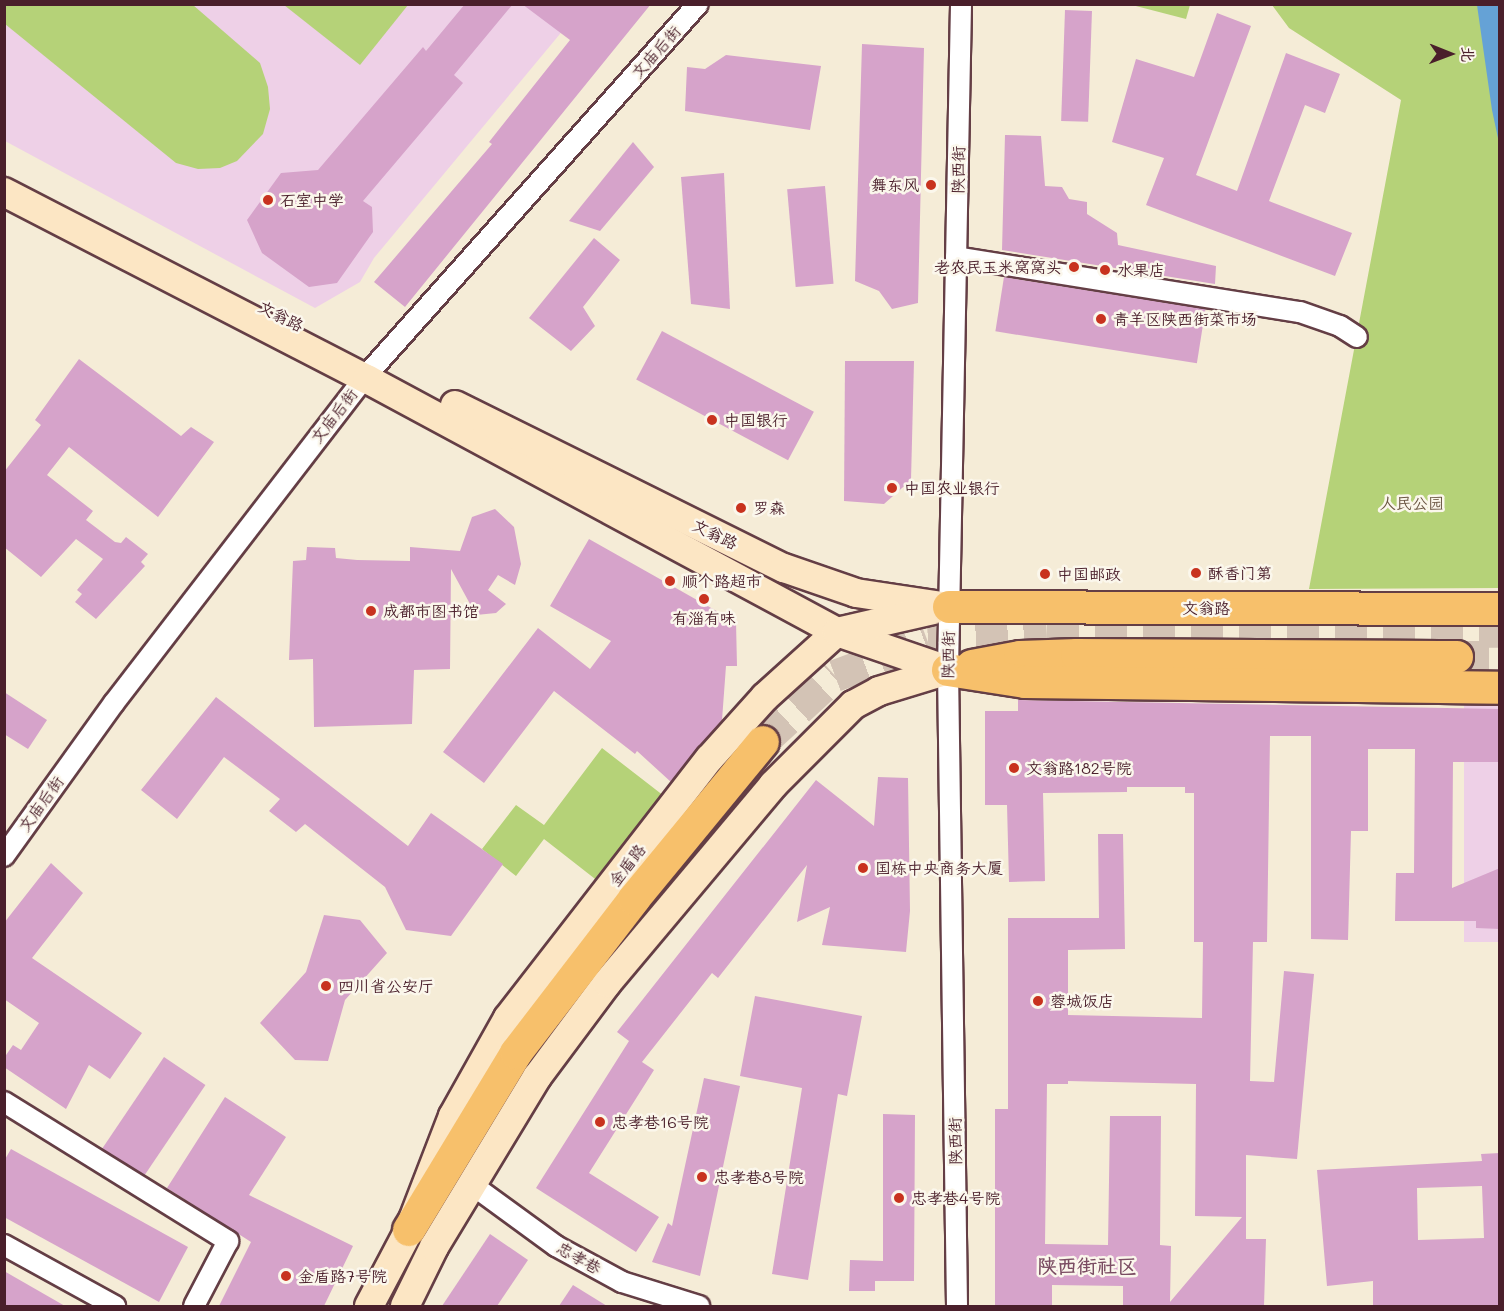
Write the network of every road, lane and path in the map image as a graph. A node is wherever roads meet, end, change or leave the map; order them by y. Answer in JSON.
{"nodes":[{"id":1,"x":698,"y":4,"type":"edge"},
{"id":2,"x":961,"y":4,"type":"edge"},
{"id":3,"x":4,"y":172,"type":"edge"},
{"id":4,"x":4,"y":192,"type":"edge"},
{"id":5,"x":956,"y":257,"type":"junction"},
{"id":6,"x":1357,"y":337,"type":"dead end"},
{"id":7,"x":371,"y":372,"type":"junction"},
{"id":8,"x":949,"y":607,"type":"junction"},
{"id":9,"x":1500,"y":609,"type":"edge"},
{"id":10,"x":837,"y":632,"type":"junction"},
{"id":11,"x":1457,"y":657,"type":"tunnel mouth"},
{"id":12,"x":948,"y":670,"type":"junction"},
{"id":13,"x":1500,"y":688,"type":"edge"},
{"id":14,"x":763,"y":742,"type":"tunnel mouth"},
{"id":15,"x":4,"y":856,"type":"edge"},
{"id":16,"x":4,"y":1102,"type":"edge"},
{"id":17,"x":471,"y":1184,"type":"junction"},
{"id":18,"x":409,"y":1230,"type":"junction"},
{"id":19,"x":4,"y":1245,"type":"edge"},
{"id":20,"x":115,"y":1306,"type":"edge"},
{"id":21,"x":194,"y":1306,"type":"edge"},
{"id":22,"x":369,"y":1306,"type":"edge"},
{"id":23,"x":405,"y":1306,"type":"edge"},
{"id":24,"x":699,"y":1306,"type":"edge"},
{"id":25,"x":957,"y":1306,"type":"edge"}],
"edges":[{"from":1,"to":7,"type":"street","name":"文庙后街"},
{"from":2,"to":5,"type":"street","name":"陕西街"},
{"from":3,"to":7,"type":"main road","name":"文翁路"},
{"from":4,"to":7,"type":"main road","name":"文翁路"},
{"from":5,"to":6,"type":"street"},
{"from":5,"to":8,"type":"street","name":"陕西街"},
{"from":7,"to":8,"type":"main road","name":"文翁路"},
{"from":7,"to":10,"type":"main road","name":"文翁路"},
{"from":7,"to":15,"type":"street","name":"文庙后街"},
{"from":8,"to":9,"type":"main road","name":"文翁路"},
{"from":8,"to":10,"type":"main road","name":"金盾路"},
{"from":8,"to":12,"type":"street","name":"陕西街"},
{"from":10,"to":12,"type":"main road","name":"文翁路"},
{"from":10,"to":18,"type":"main road","name":"金盾路"},
{"from":11,"to":12,"type":"main road","name":"文翁路"},
{"from":12,"to":13,"type":"main road","name":"文翁路"},
{"from":12,"to":17,"type":"main road"},
{"from":12,"to":25,"type":"street","name":"陕西街"},
{"from":14,"to":18,"type":"main road","name":"金盾路"},
{"from":16,"to":21,"type":"street"},
{"from":17,"to":23,"type":"main road"},
{"from":17,"to":24,"type":"street","name":"忠孝巷"},
{"from":18,"to":22,"type":"main road","name":"金盾路"},
{"from":19,"to":20,"type":"street"}]}
